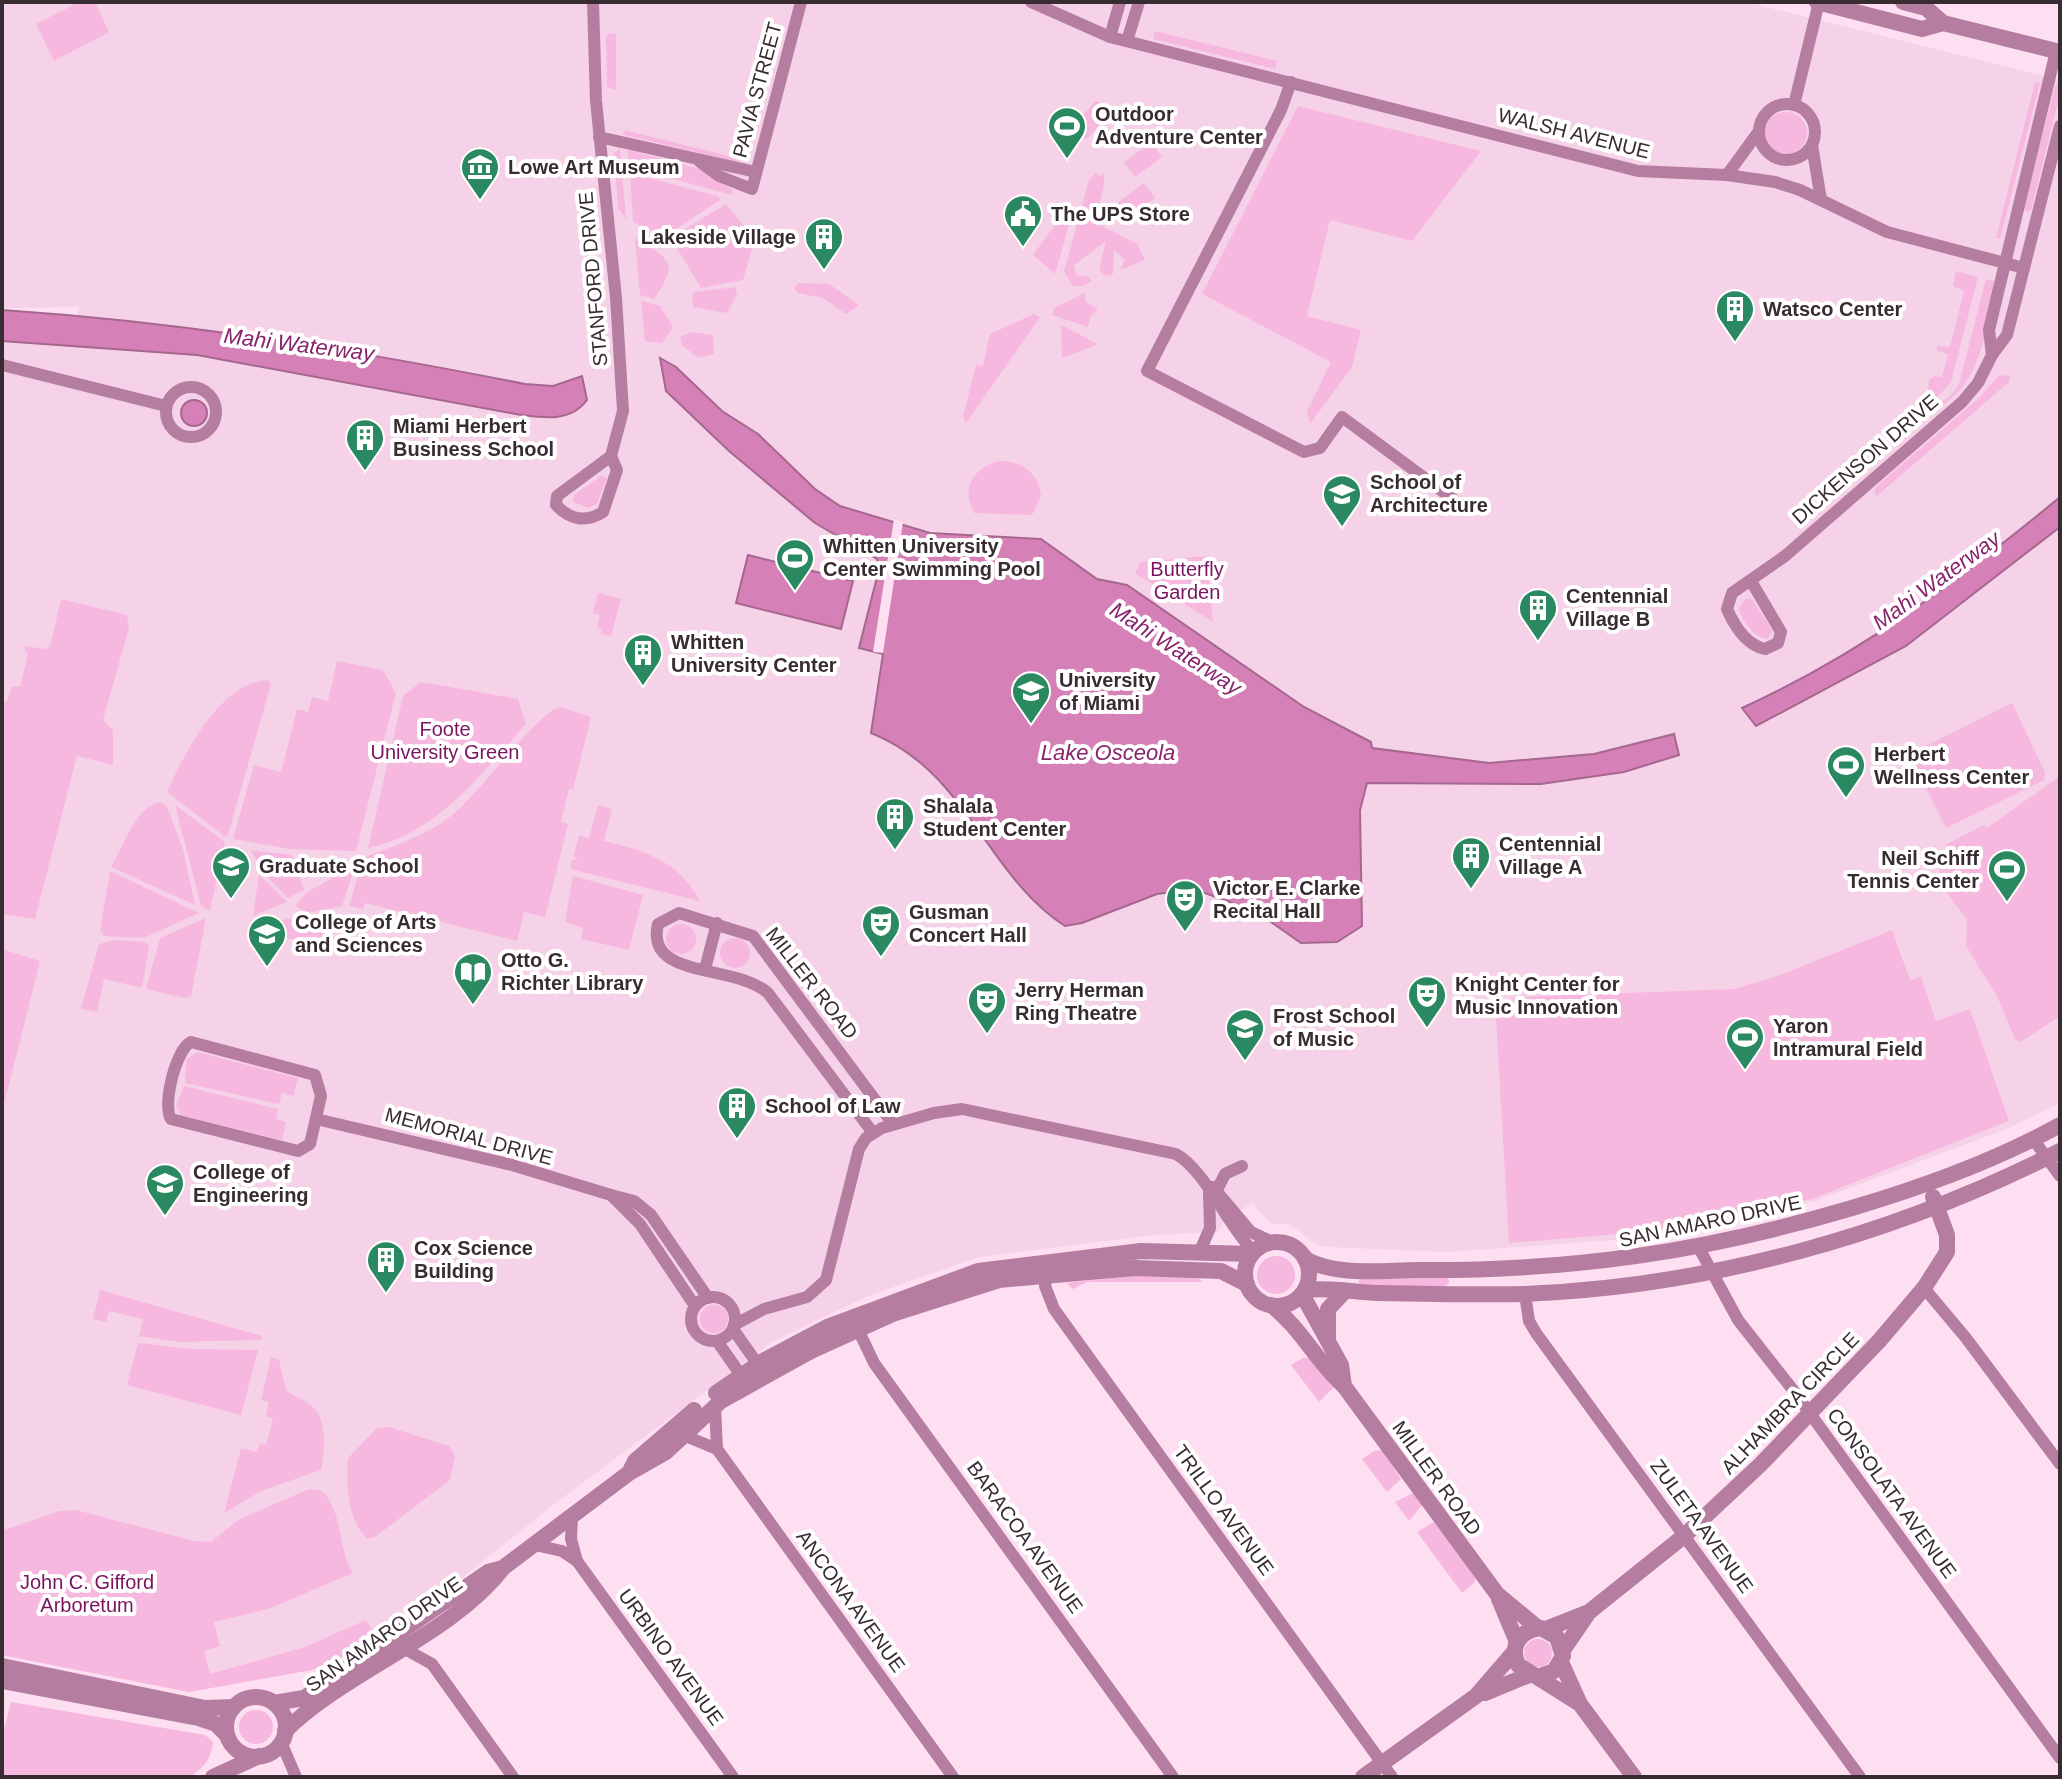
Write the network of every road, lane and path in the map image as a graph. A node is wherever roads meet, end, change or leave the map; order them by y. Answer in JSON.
{"nodes":[{"id":1,"x":593,"y":2,"type":"edge"},
{"id":2,"x":801,"y":2,"type":"edge"},
{"id":3,"x":1031,"y":2,"type":"edge"},
{"id":4,"x":1120,"y":2,"type":"edge"},
{"id":5,"x":1139,"y":2,"type":"edge"},
{"id":6,"x":1819,"y":2,"type":"edge"},
{"id":7,"x":1903,"y":2,"type":"edge"},
{"id":8,"x":1943,"y":23,"type":"junction"},
{"id":9,"x":1110,"y":37,"type":"junction"},
{"id":10,"x":1127,"y":41,"type":"junction"},
{"id":11,"x":2058,"y":51,"type":"edge"},
{"id":12,"x":1291,"y":82,"type":"junction"},
{"id":13,"x":1794,"y":105,"type":"junction"},
{"id":14,"x":2060,"y":126,"type":"edge"},
{"id":15,"x":1759,"y":131,"type":"junction"},
{"id":16,"x":599,"y":137,"type":"junction"},
{"id":17,"x":1812,"y":145,"type":"junction"},
{"id":18,"x":700,"y":162,"type":"junction"},
{"id":19,"x":756,"y":172,"type":"junction"},
{"id":20,"x":1727,"y":175,"type":"junction"},
{"id":21,"x":1821,"y":200,"type":"junction"},
{"id":22,"x":2005,"y":263,"type":"junction"},
{"id":23,"x":2024,"y":268,"type":"junction"},
{"id":24,"x":1992,"y":355,"type":"junction"},
{"id":25,"x":2,"y":365,"type":"edge"},
{"id":26,"x":166,"y":406,"type":"junction"},
{"id":27,"x":611,"y":456,"type":"junction"},
{"id":28,"x":1453,"y":499,"type":"dead end"},
{"id":29,"x":1751,"y":581,"type":"junction"},
{"id":30,"x":717,"y":923,"type":"junction"},
{"id":31,"x":705,"y":969,"type":"junction"},
{"id":32,"x":316,"y":1119,"type":"junction"},
{"id":33,"x":893,"y":1124,"type":"junction"},
{"id":34,"x":2060,"y":1125,"type":"edge"},
{"id":35,"x":873,"y":1133,"type":"junction"},
{"id":36,"x":2033,"y":1139,"type":"junction"},
{"id":37,"x":2053,"y":1155,"type":"edge"},
{"id":38,"x":1242,"y":1166,"type":"dead end"},
{"id":39,"x":2060,"y":1176,"type":"edge"},
{"id":40,"x":1928,"y":1184,"type":"junction"},
{"id":41,"x":1213,"y":1192,"type":"junction"},
{"id":42,"x":611,"y":1195,"type":"junction"},
{"id":43,"x":1937,"y":1206,"type":"junction"},
{"id":44,"x":1272,"y":1242,"type":"junction"},
{"id":45,"x":1699,"y":1248,"type":"junction"},
{"id":46,"x":1200,"y":1251,"type":"junction"},
{"id":47,"x":1252,"y":1253,"type":"junction"},
{"id":48,"x":1305,"y":1259,"type":"junction"},
{"id":49,"x":1055,"y":1262,"type":"junction"},
{"id":50,"x":1710,"y":1271,"type":"junction"},
{"id":51,"x":1045,"y":1277,"type":"junction"},
{"id":52,"x":1247,"y":1284,"type":"junction"},
{"id":53,"x":1924,"y":1288,"type":"junction"},
{"id":54,"x":1345,"y":1291,"type":"junction"},
{"id":55,"x":1303,"y":1292,"type":"junction"},
{"id":56,"x":1525,"y":1294,"type":"junction"},
{"id":57,"x":708,"y":1298,"type":"junction"},
{"id":58,"x":1271,"y":1305,"type":"junction"},
{"id":59,"x":695,"y":1306,"type":"junction"},
{"id":60,"x":732,"y":1309,"type":"junction"},
{"id":61,"x":764,"y":1309,"type":"junction"},
{"id":62,"x":854,"y":1323,"type":"junction"},
{"id":63,"x":733,"y":1327,"type":"junction"},
{"id":64,"x":717,"y":1341,"type":"junction"},
{"id":65,"x":1328,"y":1343,"type":"junction"},
{"id":66,"x":762,"y":1370,"type":"junction"},
{"id":67,"x":744,"y":1380,"type":"junction"},
{"id":68,"x":1344,"y":1386,"type":"junction"},
{"id":69,"x":715,"y":1406,"type":"junction"},
{"id":70,"x":1810,"y":1414,"type":"junction"},
{"id":71,"x":683,"y":1435,"type":"junction"},
{"id":72,"x":717,"y":1449,"type":"junction"},
{"id":73,"x":2060,"y":1464,"type":"edge"},
{"id":74,"x":629,"y":1473,"type":"junction"},
{"id":75,"x":572,"y":1517,"type":"junction"},
{"id":76,"x":1684,"y":1536,"type":"junction"},
{"id":77,"x":535,"y":1545,"type":"junction"},
{"id":78,"x":577,"y":1561,"type":"junction"},
{"id":79,"x":504,"y":1567,"type":"junction"},
{"id":80,"x":1497,"y":1594,"type":"junction"},
{"id":81,"x":1589,"y":1612,"type":"junction"},
{"id":82,"x":1542,"y":1629,"type":"junction"},
{"id":83,"x":407,"y":1630,"type":"junction"},
{"id":84,"x":425,"y":1633,"type":"junction"},
{"id":85,"x":1515,"y":1647,"type":"junction"},
{"id":86,"x":405,"y":1649,"type":"junction"},
{"id":87,"x":1562,"y":1656,"type":"junction"},
{"id":88,"x":387,"y":1660,"type":"junction"},
{"id":89,"x":432,"y":1664,"type":"junction"},
{"id":90,"x":1533,"y":1676,"type":"junction"},
{"id":91,"x":2,"y":1679,"type":"edge"},
{"id":92,"x":1476,"y":1696,"type":"junction"},
{"id":93,"x":274,"y":1703,"type":"junction"},
{"id":94,"x":1580,"y":1704,"type":"junction"},
{"id":95,"x":233,"y":1707,"type":"junction"},
{"id":96,"x":283,"y":1737,"type":"junction"},
{"id":97,"x":229,"y":1739,"type":"junction"},
{"id":98,"x":259,"y":1756,"type":"junction"},
{"id":99,"x":2060,"y":1758,"type":"edge"},
{"id":100,"x":1387,"y":1770,"type":"edge"},
{"id":101,"x":294,"y":1774,"type":"edge"},
{"id":102,"x":214,"y":1776,"type":"edge"},
{"id":103,"x":513,"y":1777,"type":"edge"},
{"id":104,"x":733,"y":1777,"type":"edge"},
{"id":105,"x":953,"y":1777,"type":"edge"},
{"id":106,"x":1173,"y":1777,"type":"edge"},
{"id":107,"x":1363,"y":1777,"type":"edge"},
{"id":108,"x":1634,"y":1777,"type":"edge"},
{"id":109,"x":1860,"y":1777,"type":"edge"}],
"edges":[{"from":1,"to":16,"type":"street","name":"STANFORD DRIVE"},
{"from":2,"to":19,"type":"street","name":"PAVIA STREET"},
{"from":3,"to":9,"type":"street","name":"WALSH AVENUE"},
{"from":4,"to":9,"type":"street"},
{"from":5,"to":10,"type":"street"},
{"from":6,"to":8,"type":"street"},
{"from":6,"to":13,"type":"street"},
{"from":7,"to":8,"type":"street"},
{"from":8,"to":11,"type":"street"},
{"from":9,"to":10,"type":"street","name":"WALSH AVENUE"},
{"from":10,"to":12,"type":"street","name":"WALSH AVENUE"},
{"from":11,"to":22,"type":"street","name":"DICKENSON DRIVE"},
{"from":12,"to":20,"type":"street","name":"WALSH AVENUE"},
{"from":12,"to":28,"type":"street"},
{"from":13,"to":15,"type":"street"},
{"from":13,"to":17,"type":"street"},
{"from":14,"to":23,"type":"street","name":"DICKENSON DRIVE"},
{"from":15,"to":17,"type":"street"},
{"from":15,"to":20,"type":"street"},
{"from":16,"to":18,"type":"street"},
{"from":16,"to":27,"type":"street","name":"STANFORD DRIVE"},
{"from":17,"to":21,"type":"street"},
{"from":18,"to":19,"type":"street"},
{"from":18,"to":19,"type":"street","name":"PAVIA STREET"},
{"from":20,"to":21,"type":"street","name":"WALSH AVENUE"},
{"from":21,"to":22,"type":"street","name":"WALSH AVENUE"},
{"from":22,"to":23,"type":"street","name":"WALSH AVENUE"},
{"from":22,"to":24,"type":"street","name":"DICKENSON DRIVE"},
{"from":23,"to":24,"type":"street","name":"DICKENSON DRIVE"},
{"from":24,"to":29,"type":"street","name":"DICKENSON DRIVE"},
{"from":25,"to":26,"type":"street"},
{"from":26,"to":26,"type":"street"},
{"from":27,"to":27,"type":"street","name":"STANFORD DRIVE"},
{"from":29,"to":29,"type":"street","name":"DICKENSON DRIVE"},
{"from":30,"to":31,"type":"street"},
{"from":30,"to":31,"type":"street","name":"MILLER ROAD"},
{"from":30,"to":33,"type":"street","name":"MILLER ROAD"},
{"from":31,"to":35,"type":"street","name":"MILLER ROAD"},
{"from":32,"to":32,"type":"street"},
{"from":32,"to":42,"type":"street","name":"MEMORIAL DRIVE"},
{"from":33,"to":35,"type":"street"},
{"from":33,"to":41,"type":"street"},
{"from":34,"to":36,"type":"street","name":"SAN AMARO DRIVE"},
{"from":35,"to":61,"type":"street"},
{"from":36,"to":37,"type":"street"},
{"from":36,"to":40,"type":"street","name":"SAN AMARO DRIVE"},
{"from":37,"to":39,"type":"street"},
{"from":37,"to":43,"type":"street"},
{"from":38,"to":41,"type":"street"},
{"from":40,"to":43,"type":"street","name":"ALHAMBRA CIRCLE"},
{"from":40,"to":45,"type":"street","name":"SAN AMARO DRIVE"},
{"from":41,"to":44,"type":"street"},
{"from":41,"to":46,"type":"street"},
{"from":41,"to":47,"type":"street"},
{"from":42,"to":57,"type":"street","name":"MEMORIAL DRIVE"},
{"from":42,"to":59,"type":"street","name":"MEMORIAL DRIVE"},
{"from":43,"to":50,"type":"street"},
{"from":43,"to":53,"type":"street","name":"ALHAMBRA CIRCLE"},
{"from":44,"to":47,"type":"street"},
{"from":44,"to":48,"type":"street"},
{"from":45,"to":48,"type":"street","name":"SAN AMARO DRIVE"},
{"from":45,"to":50,"type":"street","name":"CONSOLATA AVENUE"},
{"from":46,"to":47,"type":"street","name":"SAN AMARO DRIVE"},
{"from":46,"to":49,"type":"street","name":"SAN AMARO DRIVE"},
{"from":47,"to":52,"type":"street"},
{"from":48,"to":55,"type":"street"},
{"from":49,"to":51,"type":"street"},
{"from":49,"to":62,"type":"street","name":"SAN AMARO DRIVE"},
{"from":50,"to":56,"type":"street"},
{"from":50,"to":70,"type":"street","name":"CONSOLATA AVENUE"},
{"from":51,"to":52,"type":"street","name":"SAN AMARO DRIVE"},
{"from":51,"to":62,"type":"street","name":"SAN AMARO DRIVE"},
{"from":51,"to":100,"type":"street","name":"TRILLO AVENUE"},
{"from":52,"to":58,"type":"street"},
{"from":53,"to":70,"type":"street","name":"ALHAMBRA CIRCLE"},
{"from":53,"to":73,"type":"street"},
{"from":54,"to":55,"type":"street"},
{"from":54,"to":56,"type":"street"},
{"from":54,"to":65,"type":"street"},
{"from":55,"to":58,"type":"street"},
{"from":55,"to":65,"type":"street","name":"MILLER ROAD"},
{"from":56,"to":76,"type":"street","name":"ZULETA AVENUE"},
{"from":57,"to":59,"type":"street"},
{"from":57,"to":60,"type":"street"},
{"from":58,"to":68,"type":"street","name":"MILLER ROAD"},
{"from":59,"to":64,"type":"street"},
{"from":60,"to":61,"type":"street"},
{"from":60,"to":63,"type":"street"},
{"from":61,"to":63,"type":"street"},
{"from":62,"to":66,"type":"street","name":"SAN AMARO DRIVE"},
{"from":62,"to":106,"type":"street","name":"BARACOA AVENUE"},
{"from":63,"to":64,"type":"street"},
{"from":63,"to":66,"type":"street"},
{"from":64,"to":67,"type":"street"},
{"from":65,"to":68,"type":"street","name":"MILLER ROAD"},
{"from":66,"to":67,"type":"street","name":"SAN AMARO DRIVE"},
{"from":67,"to":69,"type":"street","name":"SAN AMARO DRIVE"},
{"from":67,"to":74,"type":"street","name":"SAN AMARO DRIVE"},
{"from":68,"to":80,"type":"street","name":"MILLER ROAD"},
{"from":69,"to":71,"type":"street","name":"SAN AMARO DRIVE"},
{"from":69,"to":72,"type":"street"},
{"from":70,"to":76,"type":"street","name":"ALHAMBRA CIRCLE"},
{"from":70,"to":99,"type":"street","name":"CONSOLATA AVENUE"},
{"from":71,"to":72,"type":"street"},
{"from":71,"to":74,"type":"street","name":"SAN AMARO DRIVE"},
{"from":72,"to":105,"type":"street","name":"ANCONA AVENUE"},
{"from":74,"to":75,"type":"street","name":"SAN AMARO DRIVE"},
{"from":75,"to":77,"type":"street","name":"SAN AMARO DRIVE"},
{"from":75,"to":78,"type":"street","name":"URBINO AVENUE"},
{"from":76,"to":81,"type":"street","name":"ALHAMBRA CIRCLE"},
{"from":76,"to":109,"type":"street","name":"ZULETA AVENUE"},
{"from":77,"to":78,"type":"street"},
{"from":77,"to":79,"type":"street","name":"SAN AMARO DRIVE"},
{"from":78,"to":104,"type":"street","name":"URBINO AVENUE"},
{"from":79,"to":83,"type":"street","name":"SAN AMARO DRIVE"},
{"from":79,"to":84,"type":"street","name":"SAN AMARO DRIVE"},
{"from":80,"to":82,"type":"street","name":"MILLER ROAD"},
{"from":80,"to":85,"type":"street","name":"MILLER ROAD"},
{"from":81,"to":82,"type":"street","name":"ALHAMBRA CIRCLE"},
{"from":81,"to":87,"type":"street","name":"ALHAMBRA CIRCLE"},
{"from":82,"to":85,"type":"street"},
{"from":82,"to":87,"type":"street"},
{"from":83,"to":88,"type":"street"},
{"from":83,"to":93,"type":"street","name":"SAN AMARO DRIVE"},
{"from":84,"to":86,"type":"street","name":"SAN AMARO DRIVE"},
{"from":84,"to":89,"type":"street"},
{"from":85,"to":90,"type":"street"},
{"from":85,"to":92,"type":"street"},
{"from":86,"to":88,"type":"street","name":"SAN AMARO DRIVE"},
{"from":86,"to":89,"type":"street"},
{"from":87,"to":90,"type":"street"},
{"from":87,"to":94,"type":"street"},
{"from":88,"to":96,"type":"street","name":"SAN AMARO DRIVE"},
{"from":89,"to":103,"type":"street"},
{"from":90,"to":92,"type":"street"},
{"from":90,"to":94,"type":"street"},
{"from":91,"to":95,"type":"street"},
{"from":91,"to":97,"type":"street"},
{"from":92,"to":100,"type":"street"},
{"from":93,"to":95,"type":"street"},
{"from":93,"to":96,"type":"street"},
{"from":94,"to":108,"type":"street"},
{"from":95,"to":97,"type":"street"},
{"from":96,"to":98,"type":"street"},
{"from":96,"to":101,"type":"street"},
{"from":97,"to":98,"type":"street"},
{"from":97,"to":102,"type":"street"},
{"from":98,"to":102,"type":"street"},
{"from":100,"to":107,"type":"street"}]}
